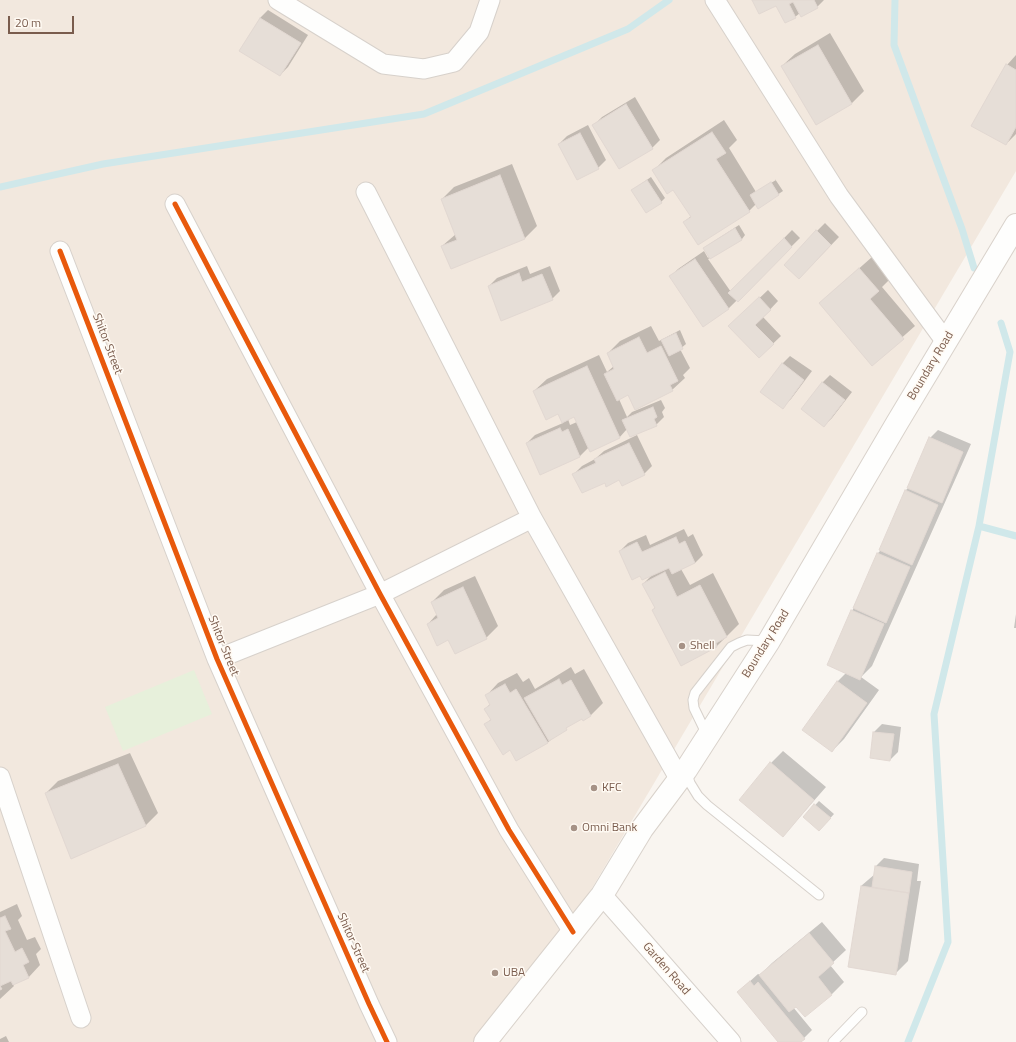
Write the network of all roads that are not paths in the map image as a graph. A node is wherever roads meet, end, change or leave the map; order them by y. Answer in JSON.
{"nodes":[{"id":1,"x":278,"y":0,"type":"edge"},
{"id":2,"x":490,"y":0,"type":"edge"},
{"id":3,"x":715,"y":0,"type":"edge"},
{"id":4,"x":366,"y":192,"type":"dead end"},
{"id":5,"x":175,"y":204,"type":"dead end"},
{"id":6,"x":1016,"y":225,"type":"edge"},
{"id":7,"x":60,"y":251,"type":"dead end"},
{"id":8,"x":946,"y":342,"type":"junction"},
{"id":9,"x":532,"y":518,"type":"junction"},
{"id":10,"x":380,"y":594,"type":"junction"},
{"id":11,"x":769,"y":641,"type":"junction"},
{"id":12,"x":217,"y":658,"type":"junction"},
{"id":13,"x":708,"y":736,"type":"junction"},
{"id":14,"x":683,"y":775,"type":"junction"},
{"id":15,"x":0,"y":777,"type":"edge"},
{"id":16,"x":602,"y":895,"type":"junction"},
{"id":17,"x":819,"y":895,"type":"dead end"},
{"id":18,"x":573,"y":932,"type":"junction"},
{"id":19,"x":862,"y":1012,"type":"dead end"},
{"id":20,"x":81,"y":1018,"type":"dead end"},
{"id":21,"x":387,"y":1042,"type":"edge"},
{"id":22,"x":485,"y":1042,"type":"edge"},
{"id":23,"x":731,"y":1042,"type":"edge"},
{"id":24,"x":833,"y":1042,"type":"edge"}],
"edges":[{"from":1,"to":2,"type":"street"},
{"from":3,"to":8,"type":"street"},
{"from":4,"to":9,"type":"street"},
{"from":5,"to":10,"type":"street"},
{"from":6,"to":8,"type":"main road","name":"Boundary Road"},
{"from":7,"to":12,"type":"street","name":"Shitor Street"},
{"from":8,"to":11,"type":"main road","name":"Boundary Road"},
{"from":9,"to":10,"type":"street"},
{"from":9,"to":14,"type":"street"},
{"from":10,"to":12,"type":"street"},
{"from":10,"to":18,"type":"street"},
{"from":11,"to":13,"type":"main road","name":"Boundary Road"},
{"from":11,"to":13,"type":"lane"},
{"from":12,"to":21,"type":"street","name":"Shitor Street"},
{"from":13,"to":14,"type":"main road","name":"Boundary Road"},
{"from":14,"to":16,"type":"main road","name":"Boundary Road"},
{"from":14,"to":17,"type":"lane"},
{"from":15,"to":20,"type":"street"},
{"from":16,"to":18,"type":"main road","name":"Boundary Road"},
{"from":16,"to":23,"type":"street","name":"Garden Road"},
{"from":18,"to":22,"type":"main road","name":"Boundary Road"},
{"from":19,"to":24,"type":"lane"}]}
